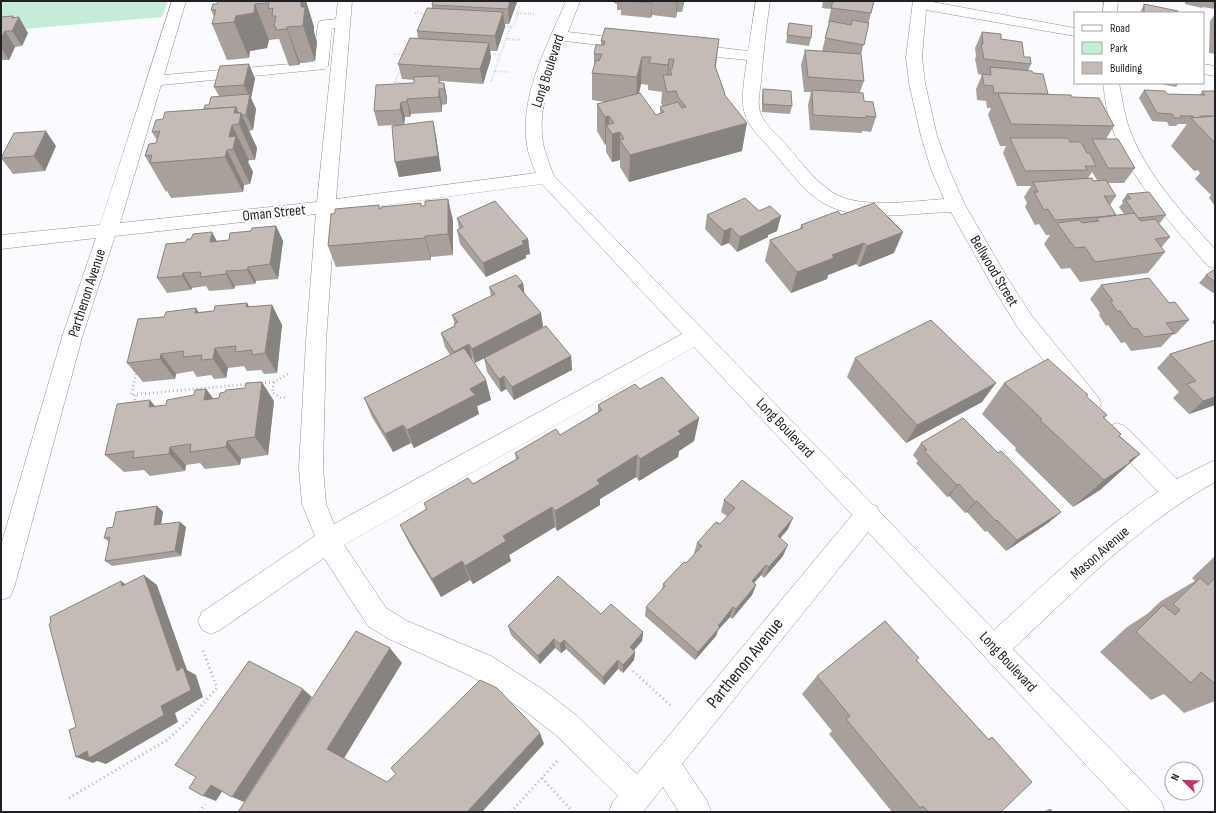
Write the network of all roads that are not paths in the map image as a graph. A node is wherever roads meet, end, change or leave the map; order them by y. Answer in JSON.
{"nodes":[{"id":1,"x":179,"y":1,"type":"edge"},
{"id":2,"x":345,"y":1,"type":"edge"},
{"id":3,"x":573,"y":1,"type":"edge"},
{"id":4,"x":763,"y":1,"type":"edge"},
{"id":5,"x":1111,"y":1,"type":"edge"},
{"id":6,"x":920,"y":3,"type":"edge"},
{"id":7,"x":1110,"y":12,"type":"edge"},
{"id":8,"x":343,"y":23,"type":"junction"},
{"id":9,"x":1074,"y":32,"type":"edge"},
{"id":10,"x":559,"y":36,"type":"junction"},
{"id":11,"x":644,"y":45,"type":"edge"},
{"id":12,"x":675,"y":48,"type":"edge"},
{"id":13,"x":754,"y":56,"type":"junction"},
{"id":14,"x":1204,"y":69,"type":"edge"},
{"id":15,"x":1215,"y":71,"type":"edge"},
{"id":16,"x":155,"y":81,"type":"junction"},
{"id":17,"x":1111,"y":84,"type":"edge"},
{"id":18,"x":546,"y":178,"type":"junction"},
{"id":19,"x":956,"y":204,"type":"junction"},
{"id":20,"x":326,"y":207,"type":"junction"},
{"id":21,"x":108,"y":230,"type":"junction"},
{"id":22,"x":1,"y":242,"type":"edge"},
{"id":23,"x":1215,"y":261,"type":"edge"},
{"id":24,"x":696,"y":336,"type":"junction"},
{"id":25,"x":1212,"y":475,"type":"edge"},
{"id":26,"x":1174,"y":494,"type":"junction"},
{"id":27,"x":868,"y":514,"type":"junction"},
{"id":28,"x":329,"y":540,"type":"junction"},
{"id":29,"x":1,"y":588,"type":"edge"},
{"id":30,"x":211,"y":621,"type":"road end"},
{"id":31,"x":994,"y":648,"type":"junction"},
{"id":32,"x":664,"y":763,"type":"junction"},
{"id":33,"x":631,"y":803,"type":"edge"},
{"id":34,"x":696,"y":812,"type":"edge"},
{"id":35,"x":1150,"y":812,"type":"edge"}],
"edges":[{"from":1,"to":16,"type":"street","name":"Parthenon Avenue"},
{"from":2,"to":8,"type":"street"},
{"from":3,"to":10,"type":"street","name":"Long Boulevard"},
{"from":4,"to":13,"type":"street"},
{"from":5,"to":7,"type":"street"},
{"from":6,"to":9,"type":"street"},
{"from":6,"to":19,"type":"street","name":"Bellwood Street"},
{"from":8,"to":16,"type":"street"},
{"from":8,"to":20,"type":"street"},
{"from":10,"to":11,"type":"street"},
{"from":10,"to":18,"type":"street","name":"Long Boulevard"},
{"from":12,"to":13,"type":"street"},
{"from":13,"to":19,"type":"street"},
{"from":14,"to":15,"type":"street"},
{"from":16,"to":21,"type":"street","name":"Parthenon Avenue"},
{"from":17,"to":23,"type":"street"},
{"from":18,"to":20,"type":"street","name":"Oman Street"},
{"from":18,"to":24,"type":"street","name":"Long Boulevard"},
{"from":19,"to":26,"type":"street","name":"Bellwood Street"},
{"from":20,"to":21,"type":"street","name":"Oman Street"},
{"from":20,"to":28,"type":"street"},
{"from":21,"to":22,"type":"street","name":"Oman Street"},
{"from":21,"to":29,"type":"street","name":"Parthenon Avenue"},
{"from":24,"to":27,"type":"street","name":"Long Boulevard"},
{"from":24,"to":28,"type":"street"},
{"from":25,"to":26,"type":"street","name":"Mason Avenue"},
{"from":26,"to":31,"type":"street","name":"Mason Avenue"},
{"from":27,"to":31,"type":"street","name":"Long Boulevard"},
{"from":27,"to":32,"type":"street","name":"Parthenon Avenue"},
{"from":28,"to":30,"type":"street"},
{"from":28,"to":33,"type":"street"},
{"from":31,"to":35,"type":"street","name":"Long Boulevard"},
{"from":32,"to":33,"type":"street","name":"Parthenon Avenue"},
{"from":32,"to":34,"type":"street"}]}
